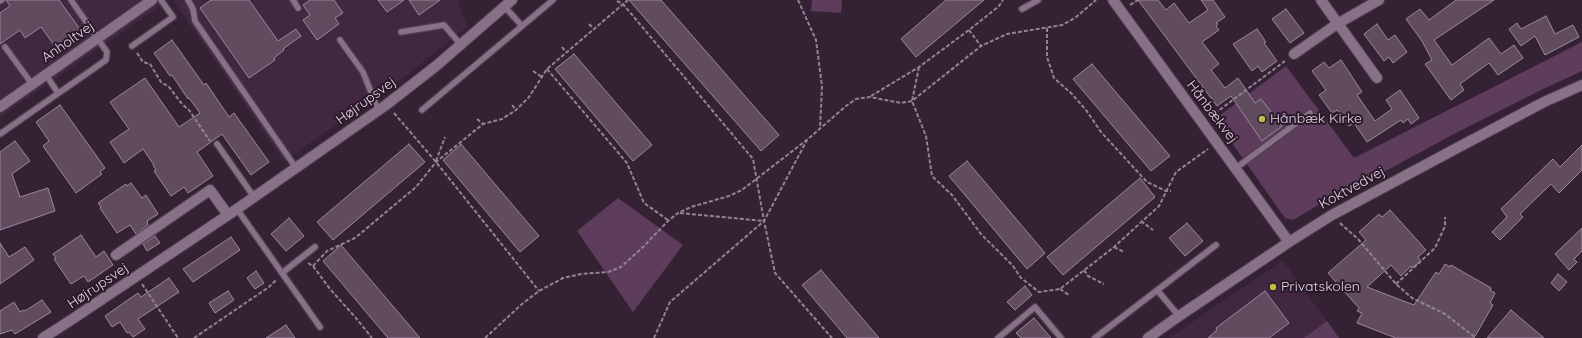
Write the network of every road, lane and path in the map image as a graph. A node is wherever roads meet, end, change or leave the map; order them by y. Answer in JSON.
{"nodes":[{"id":1,"x":70,"y":0,"type":"edge"},
{"id":2,"x":152,"y":0,"type":"edge"},
{"id":3,"x":161,"y":0,"type":"edge"},
{"id":4,"x":188,"y":0,"type":"edge"},
{"id":5,"x":293,"y":0,"type":"edge"},
{"id":6,"x":553,"y":0,"type":"edge"},
{"id":7,"x":628,"y":0,"type":"edge"},
{"id":8,"x":798,"y":0,"type":"edge"},
{"id":9,"x":1003,"y":0,"type":"edge"},
{"id":10,"x":1038,"y":0,"type":"edge"},
{"id":11,"x":1096,"y":0,"type":"edge"},
{"id":12,"x":1113,"y":0,"type":"edge"},
{"id":13,"x":1321,"y":0,"type":"edge"},
{"id":14,"x":1379,"y":0,"type":"edge"},
{"id":15,"x":617,"y":1,"type":"dead end"},
{"id":16,"x":509,"y":4,"type":"edge"},
{"id":17,"x":623,"y":4,"type":"junction"},
{"id":18,"x":298,"y":8,"type":"dead end"},
{"id":19,"x":1022,"y":9,"type":"dead end"},
{"id":20,"x":589,"y":24,"type":"dead end"},
{"id":21,"x":1337,"y":24,"type":"junction"},
{"id":22,"x":522,"y":26,"type":"junction"},
{"id":23,"x":593,"y":28,"type":"junction"},
{"id":24,"x":1047,"y":28,"type":"junction"},
{"id":25,"x":969,"y":30,"type":"junction"},
{"id":26,"x":401,"y":32,"type":"dead end"},
{"id":27,"x":98,"y":38,"type":"junction"},
{"id":28,"x":340,"y":40,"type":"dead end"},
{"id":29,"x":461,"y":45,"type":"junction"},
{"id":30,"x":132,"y":46,"type":"joint"},
{"id":31,"x":981,"y":46,"type":"junction"},
{"id":32,"x":5,"y":47,"type":"dead end"},
{"id":33,"x":562,"y":47,"type":"dead end"},
{"id":34,"x":566,"y":52,"type":"junction"},
{"id":35,"x":1294,"y":54,"type":"joint"},
{"id":36,"x":920,"y":67,"type":"junction"},
{"id":37,"x":547,"y":68,"type":"junction"},
{"id":38,"x":533,"y":71,"type":"dead end"},
{"id":39,"x":46,"y":75,"type":"junction"},
{"id":40,"x":542,"y":77,"type":"junction"},
{"id":41,"x":1377,"y":78,"type":"dead end"},
{"id":42,"x":32,"y":84,"type":"junction"},
{"id":43,"x":1582,"y":85,"type":"edge"},
{"id":44,"x":58,"y":93,"type":"junction"},
{"id":45,"x":870,"y":97,"type":"junction"},
{"id":46,"x":912,"y":101,"type":"junction"},
{"id":47,"x":512,"y":105,"type":"dead end"},
{"id":48,"x":0,"y":107,"type":"edge"},
{"id":49,"x":382,"y":108,"type":"junction"},
{"id":50,"x":422,"y":110,"type":"dead end"},
{"id":51,"x":516,"y":110,"type":"junction"},
{"id":52,"x":1310,"y":113,"type":"dead end"},
{"id":53,"x":476,"y":118,"type":"dead end"},
{"id":54,"x":1202,"y":123,"type":"junction"},
{"id":55,"x":483,"y":124,"type":"junction"},
{"id":56,"x":820,"y":128,"type":"junction"},
{"id":57,"x":0,"y":134,"type":"edge"},
{"id":58,"x":445,"y":137,"type":"dead end"},
{"id":59,"x":808,"y":139,"type":"junction"},
{"id":60,"x":1217,"y":142,"type":"junction"},
{"id":61,"x":217,"y":144,"type":"joint"},
{"id":62,"x":436,"y":162,"type":"junction"},
{"id":63,"x":296,"y":168,"type":"junction"},
{"id":64,"x":1236,"y":168,"type":"junction"},
{"id":65,"x":757,"y":179,"type":"junction"},
{"id":66,"x":1166,"y":191,"type":"junction"},
{"id":67,"x":1171,"y":191,"type":"dead end"},
{"id":68,"x":254,"y":197,"type":"junction"},
{"id":69,"x":237,"y":209,"type":"junction"},
{"id":70,"x":678,"y":213,"type":"junction"},
{"id":71,"x":228,"y":215,"type":"junction"},
{"id":72,"x":1332,"y":215,"type":"junction"},
{"id":73,"x":1445,"y":217,"type":"dead end"},
{"id":74,"x":668,"y":220,"type":"junction"},
{"id":75,"x":764,"y":221,"type":"junction"},
{"id":76,"x":1141,"y":221,"type":"junction"},
{"id":77,"x":1153,"y":230,"type":"dead end"},
{"id":78,"x":1289,"y":242,"type":"junction"},
{"id":79,"x":1216,"y":245,"type":"dead end"},
{"id":80,"x":315,"y":247,"type":"dead end"},
{"id":81,"x":1114,"y":247,"type":"junction"},
{"id":82,"x":1124,"y":252,"type":"dead end"},
{"id":83,"x":116,"y":254,"type":"dead end"},
{"id":84,"x":300,"y":259,"type":"junction"},
{"id":85,"x":313,"y":266,"type":"junction"},
{"id":86,"x":1084,"y":270,"type":"junction"},
{"id":87,"x":282,"y":273,"type":"junction"},
{"id":88,"x":137,"y":276,"type":"junction"},
{"id":89,"x":1104,"y":284,"type":"dead end"},
{"id":90,"x":1396,"y":284,"type":"junction"},
{"id":91,"x":1060,"y":289,"type":"junction"},
{"id":92,"x":1157,"y":290,"type":"junction"},
{"id":93,"x":539,"y":291,"type":"junction"},
{"id":94,"x":1069,"y":295,"type":"dead end"},
{"id":95,"x":1179,"y":316,"type":"junction"},
{"id":96,"x":320,"y":327,"type":"dead end"},
{"id":97,"x":43,"y":338,"type":"edge"},
{"id":98,"x":178,"y":338,"type":"edge"},
{"id":99,"x":194,"y":338,"type":"edge"},
{"id":100,"x":372,"y":338,"type":"edge"},
{"id":101,"x":485,"y":338,"type":"edge"},
{"id":102,"x":654,"y":338,"type":"edge"},
{"id":103,"x":832,"y":338,"type":"edge"},
{"id":104,"x":998,"y":338,"type":"edge"},
{"id":105,"x":1061,"y":338,"type":"edge"},
{"id":106,"x":1095,"y":338,"type":"edge"},
{"id":107,"x":1148,"y":338,"type":"edge"},
{"id":108,"x":1476,"y":338,"type":"edge"}],
"edges":[{"from":1,"to":27,"type":"lane"},
{"from":2,"to":27,"type":"street","name":"Anholtvej"},
{"from":3,"to":30,"type":"lane"},
{"from":4,"to":63,"type":"lane"},
{"from":5,"to":18,"type":"lane"},
{"from":6,"to":22,"type":"lane"},
{"from":7,"to":17,"type":"path"},
{"from":8,"to":56,"type":"path"},
{"from":9,"to":25,"type":"path"},
{"from":10,"to":19,"type":"lane"},
{"from":11,"to":24,"type":"path"},
{"from":12,"to":54,"type":"street","name":"Hånbækvej"},
{"from":13,"to":21,"type":"street"},
{"from":14,"to":21,"type":"street"},
{"from":15,"to":17,"type":"path"},
{"from":16,"to":22,"type":"lane"},
{"from":16,"to":29,"type":"street","name":"Højrupsvej"},
{"from":17,"to":23,"type":"path"},
{"from":17,"to":65,"type":"path"},
{"from":20,"to":23,"type":"path"},
{"from":21,"to":35,"type":"street"},
{"from":21,"to":41,"type":"street"},
{"from":22,"to":50,"type":"lane"},
{"from":23,"to":34,"type":"path"},
{"from":24,"to":31,"type":"path"},
{"from":24,"to":66,"type":"path"},
{"from":25,"to":31,"type":"path"},
{"from":25,"to":36,"type":"path"},
{"from":26,"to":29,"type":"lane"},
{"from":27,"to":39,"type":"street","name":"Anholtvej"},
{"from":27,"to":44,"type":"lane"},
{"from":28,"to":49,"type":"lane"},
{"from":29,"to":49,"type":"street","name":"Højrupsvej"},
{"from":30,"to":61,"type":"path"},
{"from":31,"to":46,"type":"path"},
{"from":32,"to":42,"type":"lane"},
{"from":33,"to":34,"type":"path"},
{"from":34,"to":37,"type":"path"},
{"from":35,"to":54,"type":"path"},
{"from":36,"to":45,"type":"path"},
{"from":36,"to":46,"type":"path"},
{"from":37,"to":40,"type":"path"},
{"from":37,"to":74,"type":"path"},
{"from":38,"to":40,"type":"path"},
{"from":39,"to":42,"type":"street","name":"Anholtvej"},
{"from":39,"to":44,"type":"lane"},
{"from":40,"to":51,"type":"path"},
{"from":42,"to":48,"type":"street","name":"Anholtvej"},
{"from":43,"to":72,"type":"street","name":"Koktvedvej"},
{"from":44,"to":57,"type":"lane"},
{"from":45,"to":46,"type":"path"},
{"from":45,"to":56,"type":"path"},
{"from":46,"to":91,"type":"path"},
{"from":47,"to":51,"type":"path"},
{"from":49,"to":62,"type":"path"},
{"from":49,"to":63,"type":"street","name":"Højrupsvej"},
{"from":51,"to":55,"type":"path"},
{"from":52,"to":64,"type":"lane"},
{"from":53,"to":55,"type":"path"},
{"from":54,"to":60,"type":"street","name":"Hånbækvej"},
{"from":55,"to":62,"type":"path"},
{"from":56,"to":59,"type":"path"},
{"from":58,"to":62,"type":"path"},
{"from":59,"to":65,"type":"path"},
{"from":59,"to":75,"type":"path"},
{"from":60,"to":64,"type":"street","name":"Hånbækvej"},
{"from":60,"to":66,"type":"path"},
{"from":61,"to":68,"type":"lane"},
{"from":62,"to":85,"type":"path"},
{"from":62,"to":93,"type":"path"},
{"from":63,"to":68,"type":"street","name":"Højrupsvej"},
{"from":64,"to":78,"type":"street","name":"Hånbækvej"},
{"from":65,"to":70,"type":"path"},
{"from":65,"to":75,"type":"path"},
{"from":66,"to":67,"type":"path"},
{"from":66,"to":76,"type":"path"},
{"from":68,"to":69,"type":"street","name":"Højrupsvej"},
{"from":69,"to":71,"type":"street","name":"Højrupsvej"},
{"from":69,"to":87,"type":"lane"},
{"from":70,"to":74,"type":"path"},
{"from":70,"to":75,"type":"path"},
{"from":71,"to":83,"type":"street","name":"Højrupsvej"},
{"from":71,"to":88,"type":"street","name":"Højrupsvej"},
{"from":72,"to":78,"type":"street","name":"Koktvedvej"},
{"from":72,"to":90,"type":"path"},
{"from":73,"to":90,"type":"path"},
{"from":74,"to":93,"type":"path"},
{"from":75,"to":102,"type":"path"},
{"from":75,"to":103,"type":"path"},
{"from":76,"to":77,"type":"path"},
{"from":76,"to":81,"type":"path"},
{"from":78,"to":95,"type":"street","name":"Koktvedvej"},
{"from":79,"to":92,"type":"lane"},
{"from":80,"to":84,"type":"lane"},
{"from":81,"to":82,"type":"path"},
{"from":81,"to":86,"type":"path"},
{"from":84,"to":85,"type":"path"},
{"from":84,"to":87,"type":"lane"},
{"from":85,"to":100,"type":"path"},
{"from":86,"to":89,"type":"path"},
{"from":86,"to":91,"type":"path"},
{"from":87,"to":96,"type":"lane"},
{"from":87,"to":99,"type":"path"},
{"from":88,"to":97,"type":"street","name":"Højrupsvej"},
{"from":88,"to":98,"type":"path"},
{"from":90,"to":108,"type":"path"},
{"from":91,"to":94,"type":"path"},
{"from":92,"to":95,"type":"lane"},
{"from":92,"to":106,"type":"lane"},
{"from":93,"to":101,"type":"path"},
{"from":95,"to":107,"type":"street","name":"Koktvedvej"},
{"from":104,"to":105,"type":"lane"}]}
